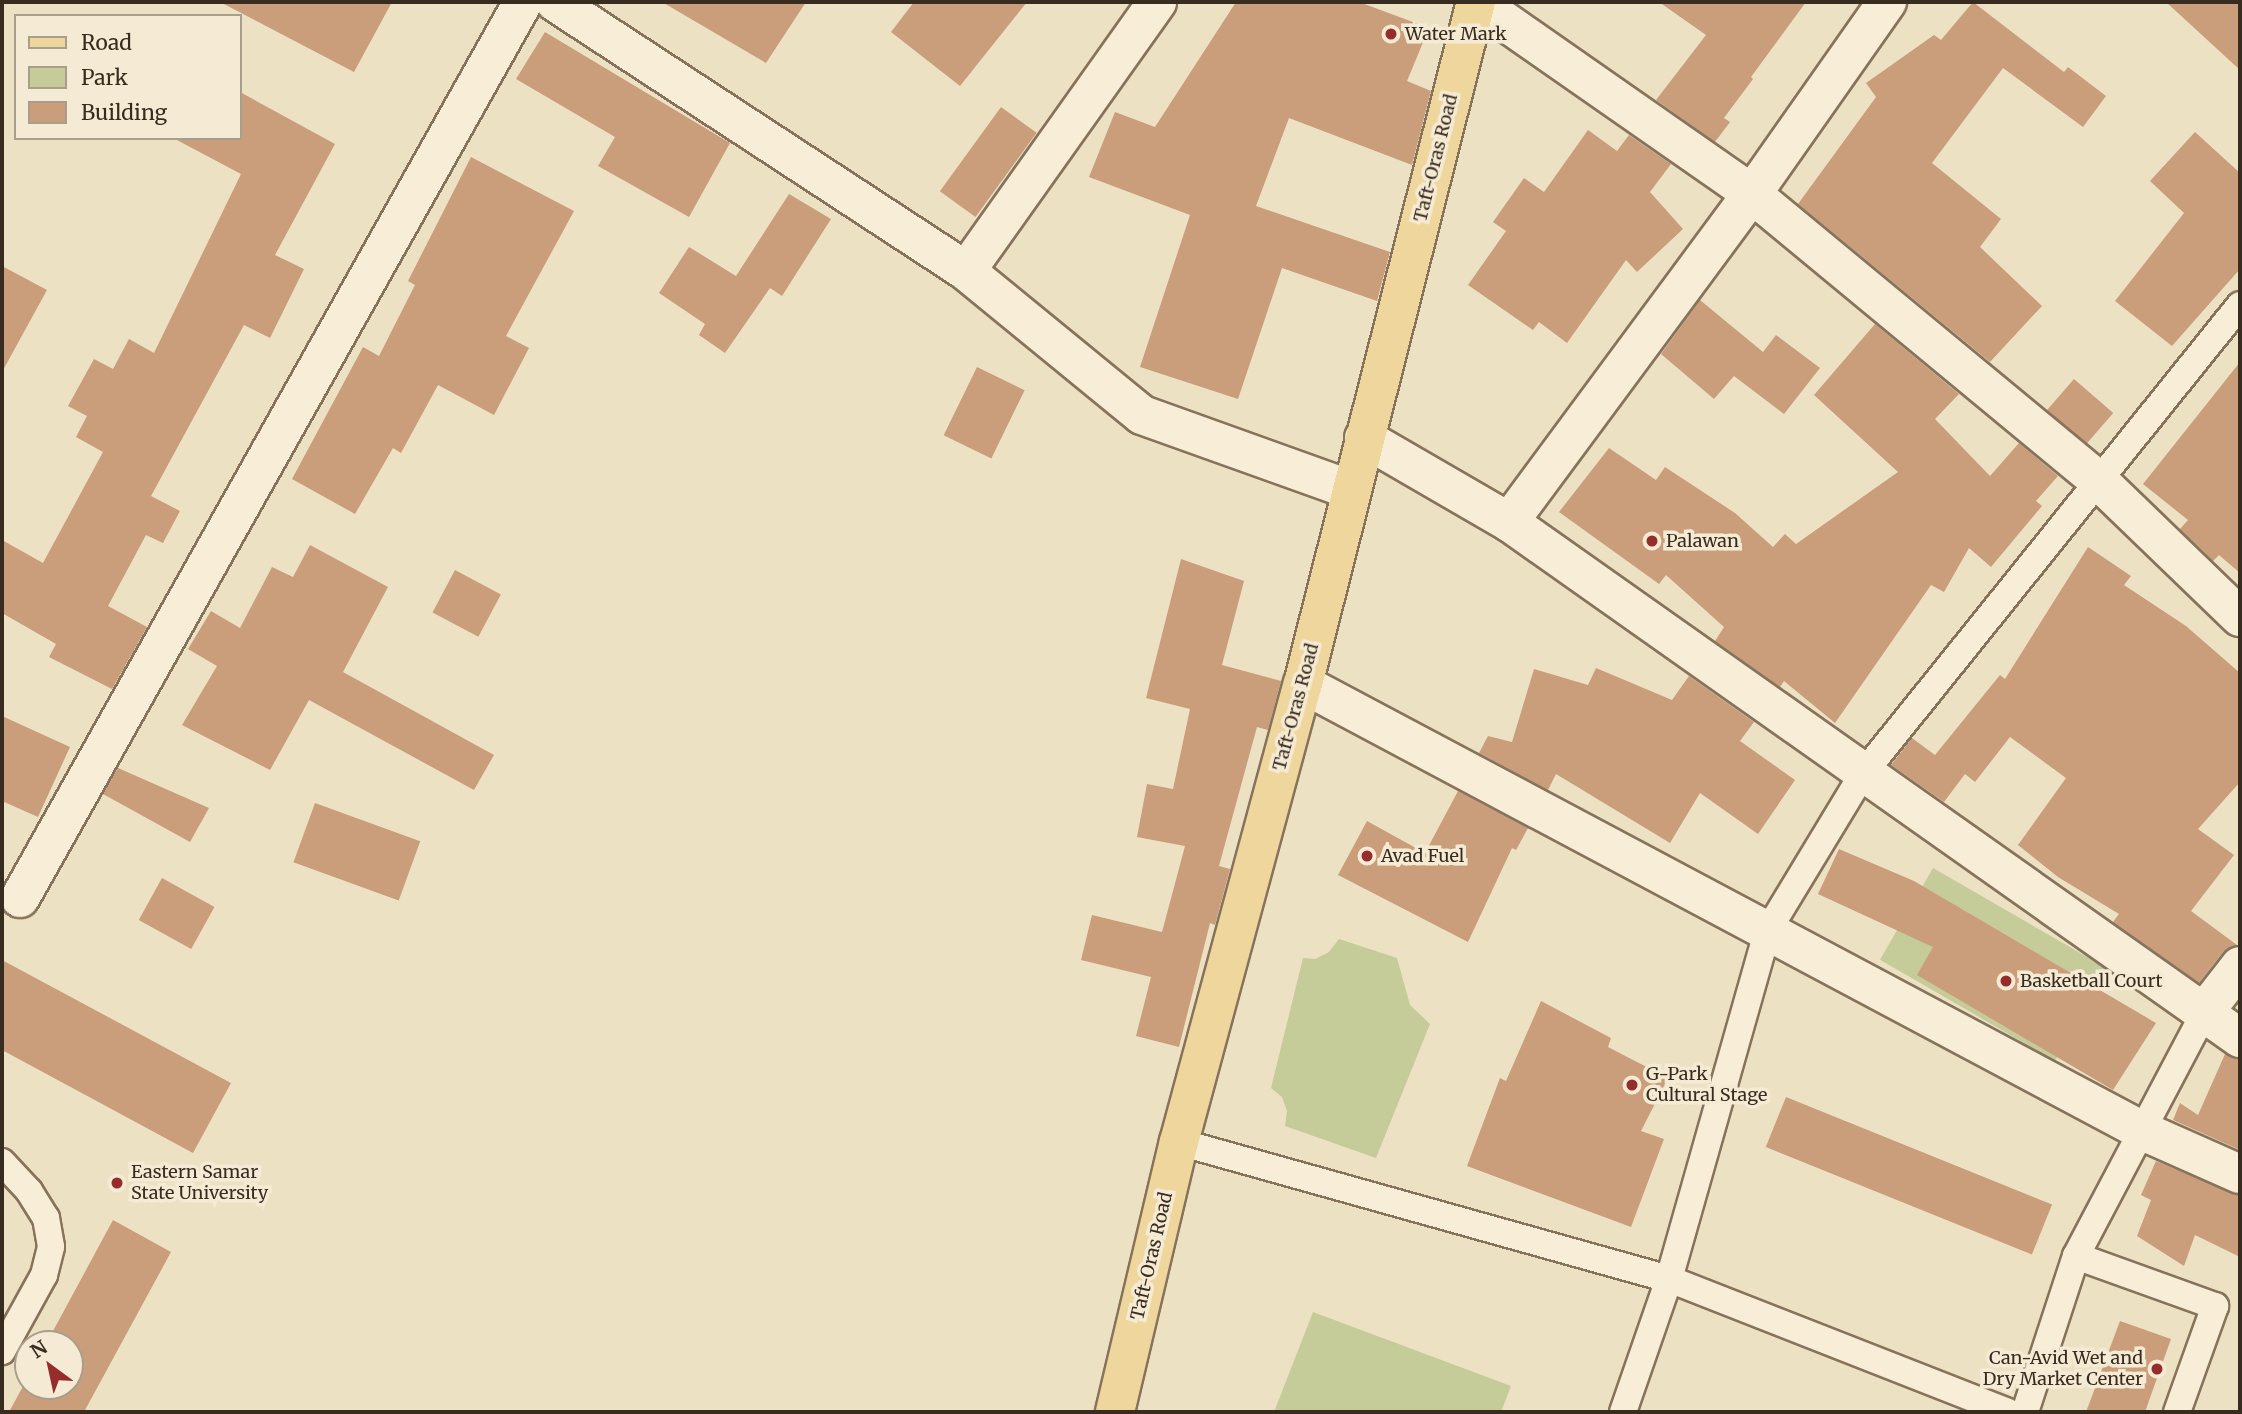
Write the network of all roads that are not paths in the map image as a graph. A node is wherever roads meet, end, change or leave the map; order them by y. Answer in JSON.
{"nodes":[{"id":1,"x":523,"y":2,"type":"edge"},
{"id":2,"x":555,"y":2,"type":"edge"},
{"id":3,"x":1157,"y":2,"type":"edge"},
{"id":4,"x":1476,"y":2,"type":"edge"},
{"id":5,"x":1887,"y":2,"type":"edge"},
{"id":6,"x":1752,"y":194,"type":"junction"},
{"id":7,"x":966,"y":271,"type":"junction"},
{"id":8,"x":2240,"y":305,"type":"edge"},
{"id":9,"x":1364,"y":438,"type":"junction"},
{"id":10,"x":2099,"y":481,"type":"junction"},
{"id":11,"x":1351,"y":490,"type":"junction"},
{"id":12,"x":1509,"y":522,"type":"junction"},
{"id":13,"x":2240,"y":617,"type":"edge"},
{"id":14,"x":1303,"y":684,"type":"junction"},
{"id":15,"x":1861,"y":775,"type":"junction"},
{"id":16,"x":20,"y":898,"type":"dead end"},
{"id":17,"x":1767,"y":932,"type":"junction"},
{"id":18,"x":2240,"y":966,"type":"edge"},
{"id":19,"x":2205,"y":1011,"type":"junction"},
{"id":20,"x":2240,"y":1038,"type":"edge"},
{"id":21,"x":2145,"y":1132,"type":"junction"},
{"id":22,"x":1179,"y":1143,"type":"junction"},
{"id":23,"x":2,"y":1162,"type":"edge"},
{"id":24,"x":2240,"y":1174,"type":"edge"},
{"id":25,"x":2076,"y":1256,"type":"junction"},
{"id":26,"x":1669,"y":1279,"type":"junction"},
{"id":27,"x":2,"y":1351,"type":"edge"},
{"id":28,"x":1115,"y":1412,"type":"edge"},
{"id":29,"x":1623,"y":1412,"type":"edge"},
{"id":30,"x":2008,"y":1412,"type":"edge"},
{"id":31,"x":2025,"y":1412,"type":"edge"},
{"id":32,"x":2177,"y":1412,"type":"edge"}],
"edges":[{"from":1,"to":16,"type":"street"},
{"from":2,"to":7,"type":"street"},
{"from":3,"to":7,"type":"street"},
{"from":4,"to":6,"type":"street"},
{"from":4,"to":9,"type":"main road","name":"Taft-Oras Road"},
{"from":5,"to":6,"type":"street"},
{"from":6,"to":10,"type":"street"},
{"from":6,"to":12,"type":"street"},
{"from":7,"to":11,"type":"street"},
{"from":8,"to":10,"type":"lane"},
{"from":9,"to":11,"type":"main road","name":"Taft-Oras Road"},
{"from":9,"to":12,"type":"street"},
{"from":10,"to":13,"type":"street"},
{"from":10,"to":15,"type":"lane"},
{"from":11,"to":14,"type":"main road","name":"Taft-Oras Road"},
{"from":12,"to":15,"type":"street"},
{"from":14,"to":17,"type":"street"},
{"from":14,"to":22,"type":"main road","name":"Taft-Oras Road"},
{"from":15,"to":17,"type":"lane"},
{"from":15,"to":19,"type":"street"},
{"from":17,"to":21,"type":"street"},
{"from":17,"to":26,"type":"lane"},
{"from":18,"to":19,"type":"street"},
{"from":19,"to":20,"type":"street"},
{"from":19,"to":21,"type":"lane"},
{"from":21,"to":24,"type":"street"},
{"from":21,"to":25,"type":"lane"},
{"from":22,"to":26,"type":"lane"},
{"from":22,"to":28,"type":"main road","name":"Taft-Oras Road"},
{"from":23,"to":27,"type":"lane"},
{"from":25,"to":31,"type":"lane"},
{"from":25,"to":32,"type":"lane"},
{"from":26,"to":29,"type":"lane"},
{"from":26,"to":30,"type":"lane"}]}
